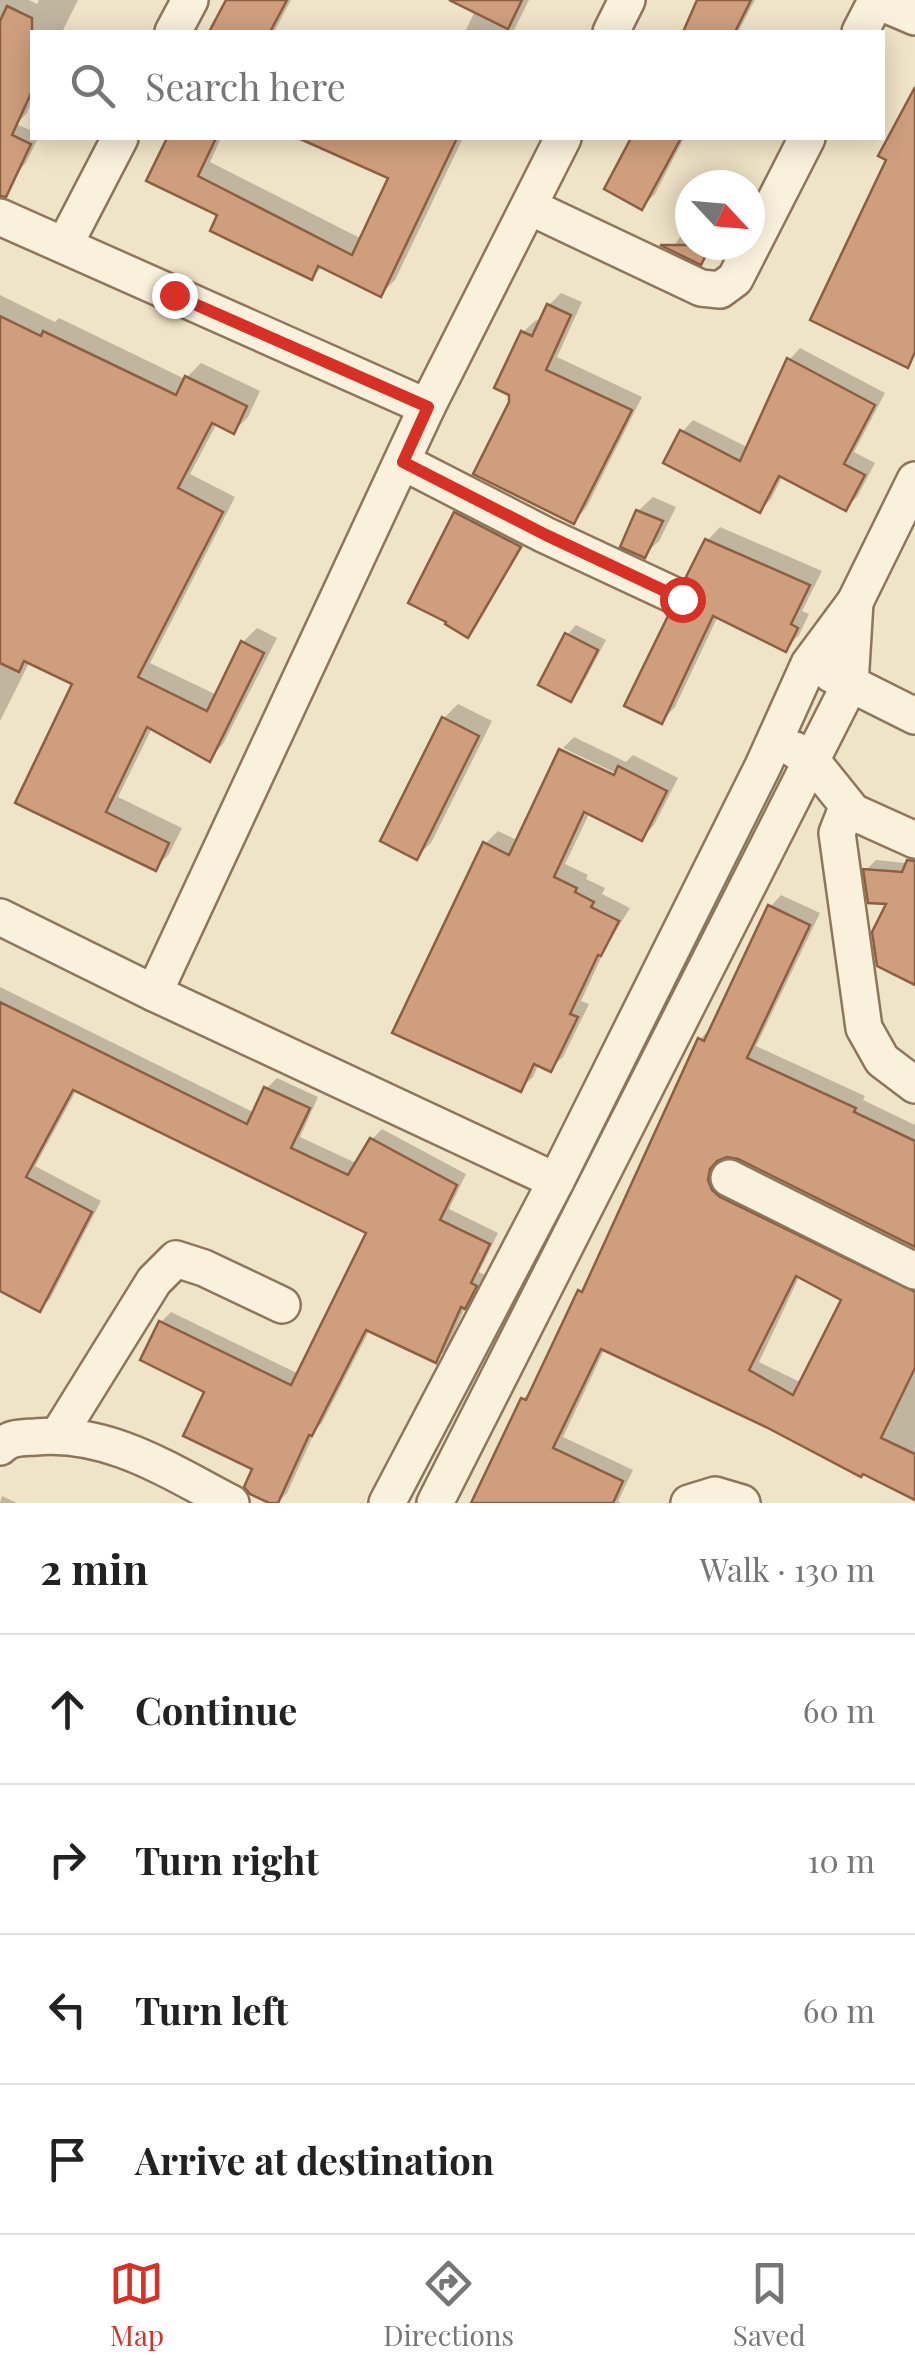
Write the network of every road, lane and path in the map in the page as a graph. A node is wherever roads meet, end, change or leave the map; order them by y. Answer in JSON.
{"nodes":[{"id":1,"x":190,"y":0,"type":"edge"},
{"id":2,"x":626,"y":0,"type":"edge"},
{"id":3,"x":876,"y":0,"type":"edge"},
{"id":4,"x":915,"y":17,"type":"edge"},
{"id":5,"x":175,"y":30,"type":"edge"},
{"id":6,"x":613,"y":30,"type":"edge"},
{"id":7,"x":861,"y":30,"type":"edge"},
{"id":8,"x":119,"y":140,"type":"edge"},
{"id":9,"x":562,"y":140,"type":"edge"},
{"id":10,"x":806,"y":140,"type":"edge"},
{"id":11,"x":530,"y":207,"type":"junction"},
{"id":12,"x":0,"y":217,"type":"edge"},
{"id":13,"x":65,"y":244,"type":"junction"},
{"id":14,"x":428,"y":407,"type":"junction"},
{"id":15,"x":403,"y":462,"type":"junction"},
{"id":16,"x":915,"y":480,"type":"edge"},
{"id":17,"x":682,"y":599,"type":"dead end"},
{"id":18,"x":856,"y":602,"type":"junction"},
{"id":19,"x":809,"y":664,"type":"junction"},
{"id":20,"x":850,"y":684,"type":"junction"},
{"id":21,"x":915,"y":716,"type":"edge"},
{"id":22,"x":776,"y":738,"type":"junction"},
{"id":23,"x":812,"y":761,"type":"junction"},
{"id":24,"x":853,"y":812,"type":"junction"},
{"id":25,"x":915,"y":840,"type":"edge"},
{"id":26,"x":0,"y":917,"type":"edge"},
{"id":27,"x":154,"y":993,"type":"junction"},
{"id":28,"x":915,"y":1085,"type":"edge"},
{"id":29,"x":729,"y":1178,"type":"dead end"},
{"id":30,"x":556,"y":1181,"type":"junction"},
{"id":31,"x":915,"y":1271,"type":"edge"},
{"id":32,"x":282,"y":1305,"type":"dead end"},
{"id":33,"x":58,"y":1434,"type":"junction"},
{"id":34,"x":0,"y":1448,"type":"edge"},
{"id":35,"x":230,"y":1503,"type":"edge"},
{"id":36,"x":387,"y":1503,"type":"edge"},
{"id":37,"x":435,"y":1503,"type":"edge"},
{"id":38,"x":689,"y":1503,"type":"edge"},
{"id":39,"x":742,"y":1503,"type":"edge"}],
"edges":[{"from":1,"to":5,"type":"street"},
{"from":2,"to":6,"type":"street"},
{"from":3,"to":4,"type":"street"},
{"from":3,"to":7,"type":"street"},
{"from":8,"to":13,"type":"street"},
{"from":9,"to":11,"type":"street"},
{"from":10,"to":11,"type":"street"},
{"from":11,"to":14,"type":"street"},
{"from":12,"to":13,"type":"street"},
{"from":13,"to":14,"type":"street"},
{"from":14,"to":15,"type":"street"},
{"from":15,"to":17,"type":"street"},
{"from":15,"to":27,"type":"street"},
{"from":16,"to":18,"type":"street"},
{"from":18,"to":19,"type":"street"},
{"from":18,"to":20,"type":"street"},
{"from":19,"to":20,"type":"street"},
{"from":19,"to":22,"type":"street"},
{"from":20,"to":21,"type":"street"},
{"from":20,"to":23,"type":"street"},
{"from":22,"to":23,"type":"street"},
{"from":22,"to":30,"type":"street"},
{"from":23,"to":24,"type":"street"},
{"from":23,"to":37,"type":"street"},
{"from":24,"to":25,"type":"street"},
{"from":24,"to":28,"type":"street"},
{"from":26,"to":27,"type":"street"},
{"from":27,"to":30,"type":"street"},
{"from":29,"to":31,"type":"street"},
{"from":30,"to":36,"type":"street"},
{"from":32,"to":33,"type":"street"},
{"from":33,"to":34,"type":"street"},
{"from":33,"to":35,"type":"street"},
{"from":38,"to":39,"type":"street"}]}
